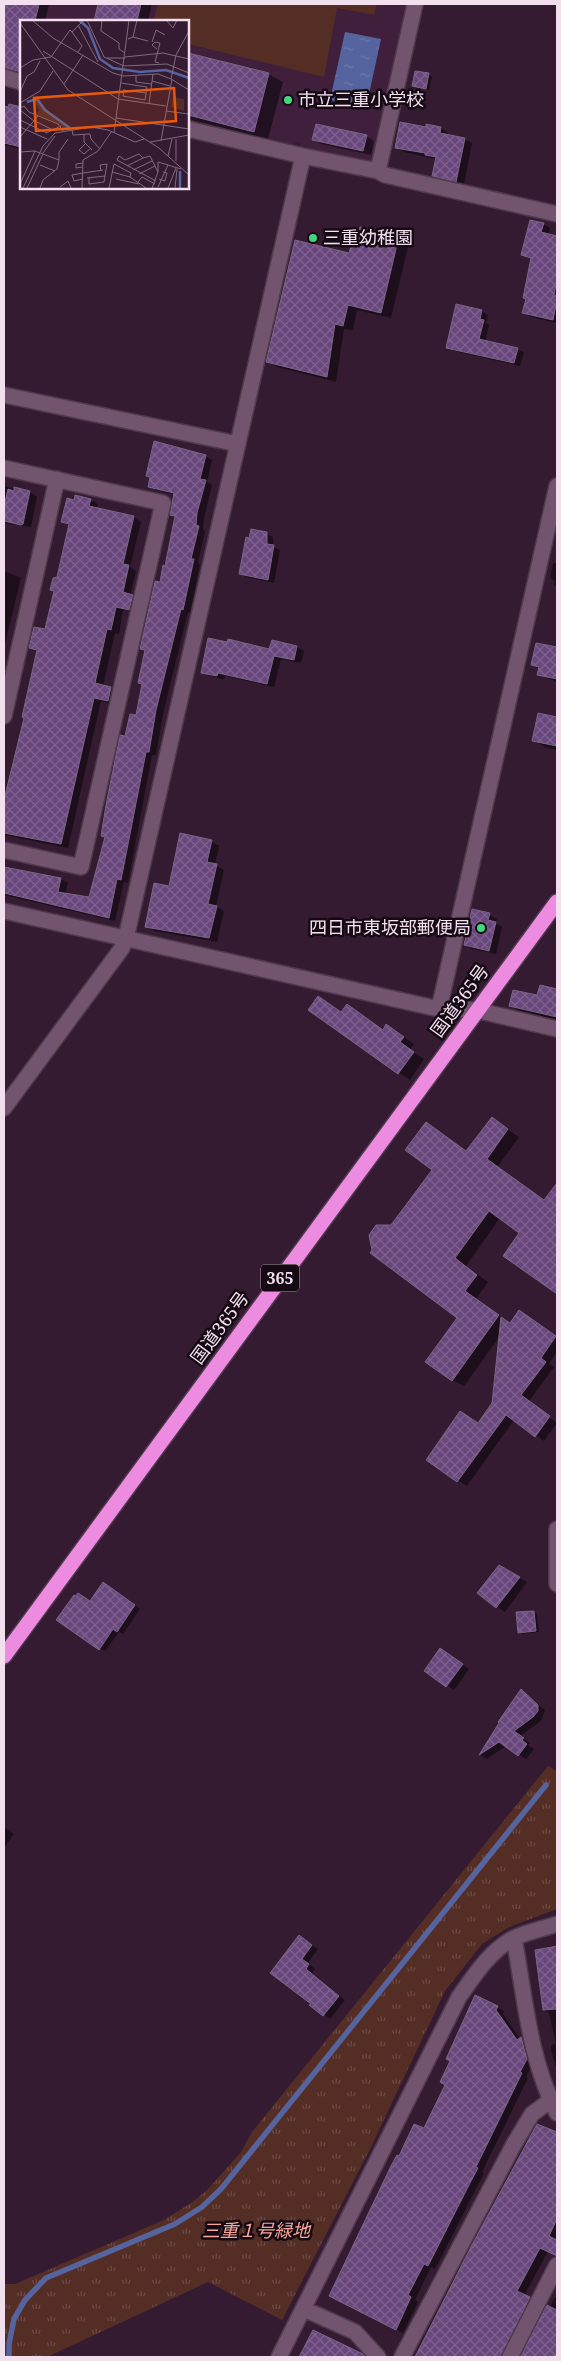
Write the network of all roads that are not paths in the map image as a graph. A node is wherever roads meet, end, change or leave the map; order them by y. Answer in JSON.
{"nodes":[{"id":1,"x":415,"y":4,"type":"edge"},
{"id":2,"x":4,"y":77,"type":"edge"},
{"id":3,"x":20,"y":82,"type":"edge"},
{"id":4,"x":189,"y":129,"type":"edge"},
{"id":5,"x":302,"y":156,"type":"junction"},
{"id":6,"x":378,"y":171,"type":"junction"},
{"id":7,"x":557,"y":214,"type":"edge"},
{"id":8,"x":4,"y":395,"type":"edge"},
{"id":9,"x":238,"y":444,"type":"junction"},
{"id":10,"x":4,"y":468,"type":"edge"},
{"id":11,"x":56,"y":479,"type":"junction"},
{"id":12,"x":557,"y":486,"type":"edge"},
{"id":13,"x":4,"y":716,"type":"edge"},
{"id":14,"x":4,"y":850,"type":"edge"},
{"id":15,"x":557,"y":902,"type":"edge"},
{"id":16,"x":4,"y":911,"type":"edge"},
{"id":17,"x":126,"y":938,"type":"junction"},
{"id":18,"x":439,"y":1009,"type":"junction"},
{"id":19,"x":476,"y":1010,"type":"junction"},
{"id":20,"x":557,"y":1029,"type":"edge"},
{"id":21,"x":4,"y":1108,"type":"edge"},
{"id":22,"x":557,"y":1529,"type":"edge"},
{"id":23,"x":557,"y":1584,"type":"edge"},
{"id":24,"x":4,"y":1656,"type":"edge"},
{"id":25,"x":557,"y":1924,"type":"edge"},
{"id":26,"x":514,"y":1938,"type":"junction"},
{"id":27,"x":554,"y":2106,"type":"edge"},
{"id":28,"x":557,"y":2265,"type":"edge"},
{"id":29,"x":304,"y":2309,"type":"junction"},
{"id":30,"x":280,"y":2357,"type":"edge"},
{"id":31,"x":378,"y":2357,"type":"edge"},
{"id":32,"x":402,"y":2357,"type":"edge"},
{"id":33,"x":510,"y":2357,"type":"edge"}],
"edges":[{"from":1,"to":6,"type":"street"},
{"from":2,"to":3,"type":"street"},
{"from":4,"to":5,"type":"street"},
{"from":5,"to":6,"type":"street"},
{"from":5,"to":9,"type":"street"},
{"from":6,"to":7,"type":"street"},
{"from":8,"to":9,"type":"street"},
{"from":9,"to":17,"type":"street"},
{"from":10,"to":11,"type":"street"},
{"from":11,"to":13,"type":"street"},
{"from":11,"to":14,"type":"street"},
{"from":12,"to":18,"type":"street"},
{"from":15,"to":19,"type":"highway","name":"国道365号","number":"365"},
{"from":16,"to":17,"type":"street"},
{"from":17,"to":18,"type":"street"},
{"from":17,"to":21,"type":"street"},
{"from":18,"to":19,"type":"street"},
{"from":19,"to":20,"type":"street"},
{"from":19,"to":24,"type":"highway","name":"国道365号","number":"365"},
{"from":22,"to":23,"type":"street"},
{"from":25,"to":26,"type":"street"},
{"from":26,"to":27,"type":"street"},
{"from":26,"to":29,"type":"street"},
{"from":27,"to":32,"type":"street"},
{"from":28,"to":33,"type":"street"},
{"from":29,"to":30,"type":"street"},
{"from":29,"to":31,"type":"street"}]}
